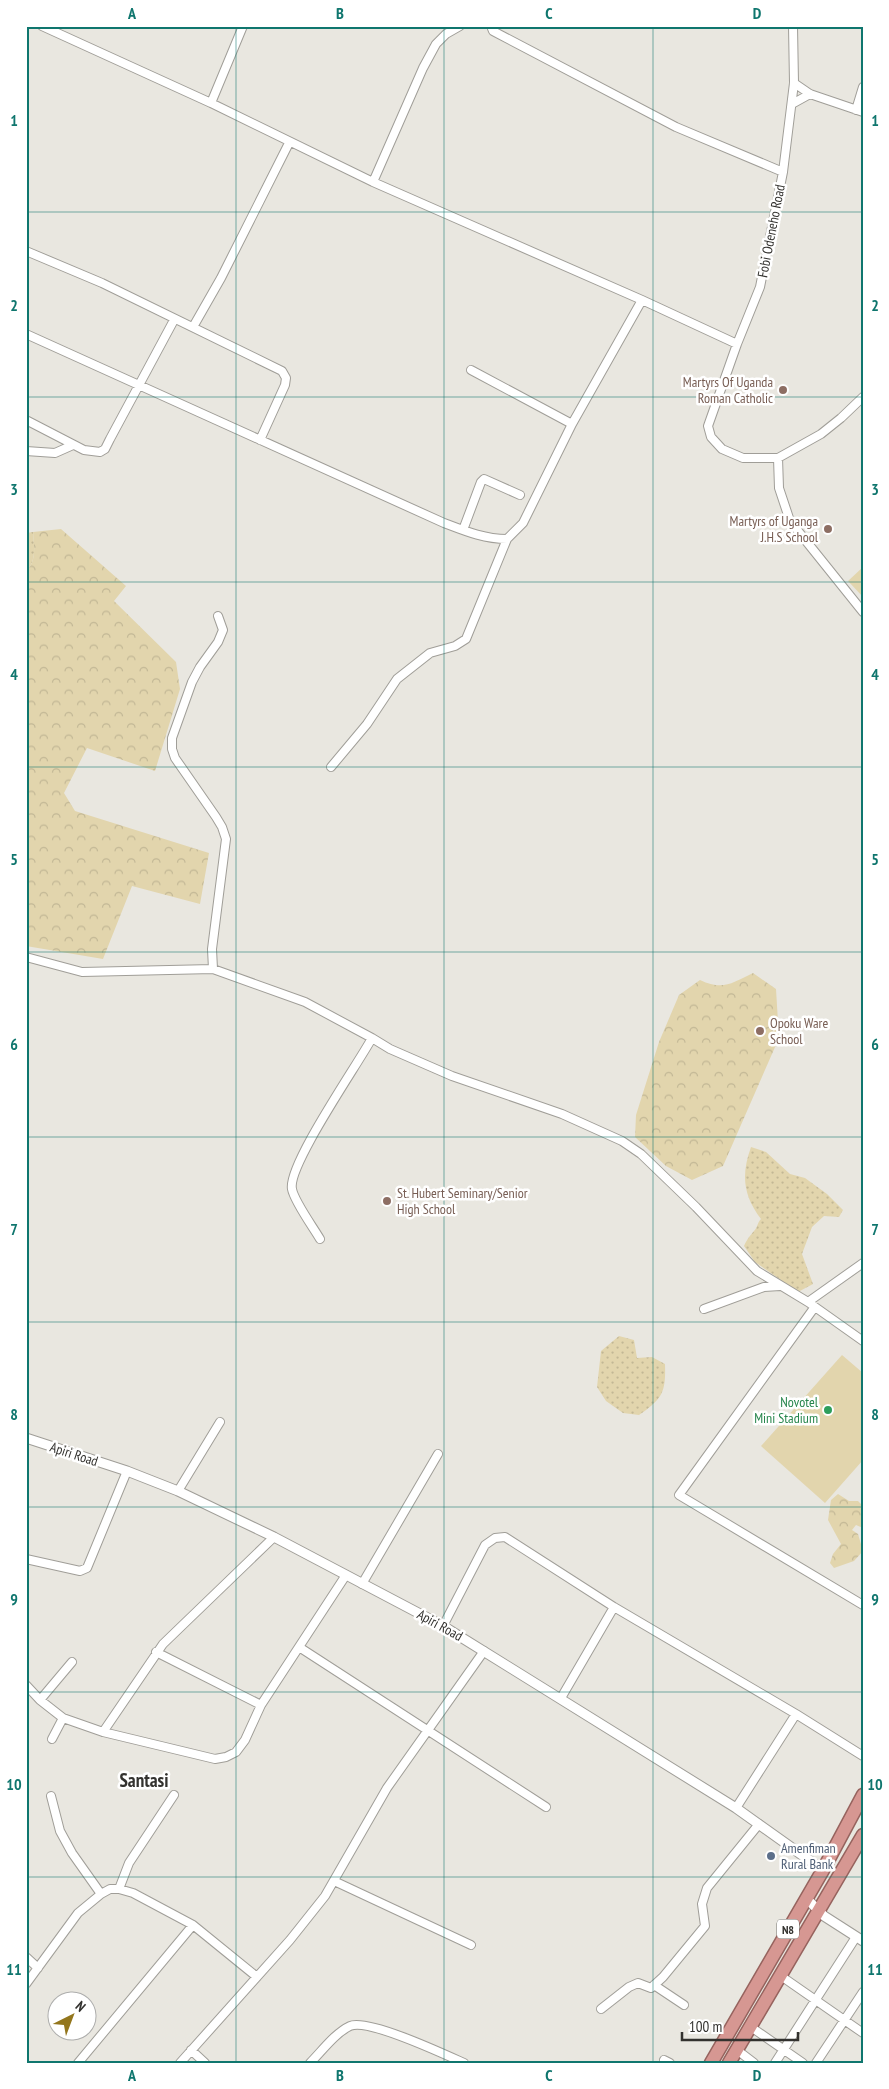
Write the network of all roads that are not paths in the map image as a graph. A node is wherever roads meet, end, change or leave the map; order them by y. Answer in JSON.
{"nodes":[{"id":1,"x":42,"y":26,"type":"edge"},
{"id":2,"x":243,"y":26,"type":"edge"},
{"id":3,"x":460,"y":26,"type":"edge"},
{"id":4,"x":491,"y":26,"type":"edge"},
{"id":5,"x":793,"y":26,"type":"edge"},
{"id":6,"x":794,"y":83,"type":"junction"},
{"id":7,"x":863,"y":87,"type":"edge"},
{"id":8,"x":810,"y":94,"type":"junction"},
{"id":9,"x":211,"y":103,"type":"junction"},
{"id":10,"x":792,"y":104,"type":"junction"},
{"id":11,"x":859,"y":111,"type":"edge"},
{"id":12,"x":289,"y":142,"type":"junction"},
{"id":13,"x":783,"y":172,"type":"junction"},
{"id":14,"x":373,"y":182,"type":"junction"},
{"id":15,"x":26,"y":251,"type":"edge"},
{"id":16,"x":642,"y":300,"type":"junction"},
{"id":17,"x":174,"y":320,"type":"junction"},
{"id":18,"x":193,"y":327,"type":"junction"},
{"id":19,"x":26,"y":334,"type":"edge"},
{"id":20,"x":737,"y":344,"type":"junction"},
{"id":21,"x":471,"y":370,"type":"dead end"},
{"id":22,"x":138,"y":384,"type":"junction"},
{"id":23,"x":863,"y":396,"type":"edge"},
{"id":24,"x":26,"y":420,"type":"edge"},
{"id":25,"x":572,"y":424,"type":"junction"},
{"id":26,"x":260,"y":440,"type":"junction"},
{"id":27,"x":72,"y":445,"type":"junction"},
{"id":28,"x":26,"y":450,"type":"edge"},
{"id":29,"x":778,"y":458,"type":"junction"},
{"id":30,"x":520,"y":495,"type":"dead end"},
{"id":31,"x":463,"y":530,"type":"junction"},
{"id":32,"x":507,"y":539,"type":"junction"},
{"id":33,"x":863,"y":612,"type":"edge"},
{"id":34,"x":218,"y":616,"type":"dead end"},
{"id":35,"x":331,"y":768,"type":"dead end"},
{"id":36,"x":26,"y":957,"type":"edge"},
{"id":37,"x":213,"y":969,"type":"junction"},
{"id":38,"x":372,"y":1038,"type":"junction"},
{"id":39,"x":320,"y":1239,"type":"dead end"},
{"id":40,"x":863,"y":1263,"type":"edge"},
{"id":41,"x":780,"y":1286,"type":"junction"},
{"id":42,"x":808,"y":1302,"type":"junction"},
{"id":43,"x":814,"y":1308,"type":"junction"},
{"id":44,"x":704,"y":1309,"type":"dead end"},
{"id":45,"x":863,"y":1342,"type":"edge"},
{"id":46,"x":220,"y":1422,"type":"dead end"},
{"id":47,"x":26,"y":1438,"type":"edge"},
{"id":48,"x":438,"y":1454,"type":"dead end"},
{"id":49,"x":127,"y":1471,"type":"junction"},
{"id":50,"x":178,"y":1491,"type":"junction"},
{"id":51,"x":274,"y":1537,"type":"junction"},
{"id":52,"x":26,"y":1559,"type":"edge"},
{"id":53,"x":346,"y":1575,"type":"junction"},
{"id":54,"x":362,"y":1584,"type":"junction"},
{"id":55,"x":863,"y":1605,"type":"edge"},
{"id":56,"x":614,"y":1607,"type":"junction"},
{"id":57,"x":443,"y":1626,"type":"junction"},
{"id":58,"x":299,"y":1647,"type":"junction"},
{"id":59,"x":484,"y":1651,"type":"junction"},
{"id":60,"x":156,"y":1652,"type":"junction"},
{"id":61,"x":72,"y":1662,"type":"dead end"},
{"id":62,"x":26,"y":1685,"type":"edge"},
{"id":63,"x":561,"y":1698,"type":"junction"},
{"id":64,"x":40,"y":1700,"type":"junction"},
{"id":65,"x":261,"y":1706,"type":"junction"},
{"id":66,"x":796,"y":1714,"type":"junction"},
{"id":67,"x":63,"y":1718,"type":"junction"},
{"id":68,"x":429,"y":1730,"type":"junction"},
{"id":69,"x":102,"y":1732,"type":"junction"},
{"id":70,"x":52,"y":1740,"type":"dead end"},
{"id":71,"x":863,"y":1756,"type":"edge"},
{"id":72,"x":174,"y":1795,"type":"dead end"},
{"id":73,"x":863,"y":1795,"type":"edge"},
{"id":74,"x":51,"y":1796,"type":"dead end"},
{"id":75,"x":546,"y":1807,"type":"dead end"},
{"id":76,"x":736,"y":1808,"type":"junction"},
{"id":77,"x":759,"y":1824,"type":"junction"},
{"id":78,"x":863,"y":1835,"type":"edge"},
{"id":79,"x":823,"y":1870,"type":"junction"},
{"id":80,"x":334,"y":1881,"type":"junction"},
{"id":81,"x":119,"y":1889,"type":"junction"},
{"id":82,"x":101,"y":1894,"type":"junction"},
{"id":83,"x":806,"y":1898,"type":"junction"},
{"id":84,"x":818,"y":1911,"type":"junction"},
{"id":85,"x":192,"y":1924,"type":"junction"},
{"id":86,"x":859,"y":1939,"type":"edge"},
{"id":87,"x":471,"y":1945,"type":"dead end"},
{"id":88,"x":26,"y":1956,"type":"edge"},
{"id":89,"x":38,"y":1968,"type":"junction"},
{"id":90,"x":780,"y":1976,"type":"junction"},
{"id":91,"x":256,"y":1977,"type":"junction"},
{"id":92,"x":26,"y":1984,"type":"edge"},
{"id":93,"x":654,"y":1985,"type":"junction"},
{"id":94,"x":863,"y":1992,"type":"edge"},
{"id":95,"x":815,"y":1999,"type":"junction"},
{"id":96,"x":684,"y":2005,"type":"dead end"},
{"id":97,"x":601,"y":2009,"type":"dead end"},
{"id":98,"x":844,"y":2020,"type":"junction"},
{"id":99,"x":752,"y":2027,"type":"junction"},
{"id":100,"x":863,"y":2033,"type":"edge"},
{"id":101,"x":784,"y":2048,"type":"junction"},
{"id":102,"x":191,"y":2050,"type":"junction"},
{"id":103,"x":737,"y":2050,"type":"junction"},
{"id":104,"x":78,"y":2063,"type":"edge"},
{"id":105,"x":180,"y":2063,"type":"edge"},
{"id":106,"x":205,"y":2063,"type":"edge"},
{"id":107,"x":310,"y":2063,"type":"edge"},
{"id":108,"x":464,"y":2063,"type":"edge"},
{"id":109,"x":712,"y":2063,"type":"edge"},
{"id":110,"x":729,"y":2063,"type":"edge"},
{"id":111,"x":754,"y":2063,"type":"edge"},
{"id":112,"x":775,"y":2063,"type":"edge"},
{"id":113,"x":804,"y":2063,"type":"edge"},
{"id":114,"x":816,"y":2063,"type":"edge"}],
"edges":[{"from":1,"to":9,"type":"street"},
{"from":2,"to":9,"type":"street"},
{"from":3,"to":14,"type":"street"},
{"from":4,"to":13,"type":"street"},
{"from":5,"to":6,"type":"street","name":"Fobi Odeneho Road"},
{"from":6,"to":8,"type":"street"},
{"from":6,"to":10,"type":"street","name":"Fobi Odeneho Road"},
{"from":7,"to":11,"type":"street"},
{"from":8,"to":10,"type":"street"},
{"from":8,"to":11,"type":"street"},
{"from":9,"to":12,"type":"street"},
{"from":10,"to":13,"type":"street","name":"Fobi Odeneho Road"},
{"from":12,"to":14,"type":"street"},
{"from":12,"to":18,"type":"street"},
{"from":13,"to":20,"type":"street","name":"Fobi Odeneho Road"},
{"from":14,"to":16,"type":"street"},
{"from":15,"to":17,"type":"street"},
{"from":16,"to":20,"type":"street"},
{"from":16,"to":25,"type":"street"},
{"from":17,"to":18,"type":"street"},
{"from":17,"to":22,"type":"street"},
{"from":18,"to":26,"type":"street"},
{"from":19,"to":22,"type":"street"},
{"from":20,"to":29,"type":"street","name":"Fobi Odeneho Road"},
{"from":21,"to":25,"type":"street"},
{"from":22,"to":26,"type":"street"},
{"from":22,"to":27,"type":"street"},
{"from":23,"to":29,"type":"street"},
{"from":24,"to":27,"type":"street"},
{"from":25,"to":32,"type":"street"},
{"from":26,"to":31,"type":"street"},
{"from":27,"to":28,"type":"street"},
{"from":29,"to":33,"type":"street"},
{"from":30,"to":31,"type":"street"},
{"from":31,"to":32,"type":"street"},
{"from":32,"to":35,"type":"street"},
{"from":34,"to":37,"type":"street"},
{"from":36,"to":37,"type":"street"},
{"from":37,"to":38,"type":"street"},
{"from":38,"to":39,"type":"street"},
{"from":38,"to":41,"type":"street"},
{"from":40,"to":42,"type":"street"},
{"from":41,"to":42,"type":"street"},
{"from":41,"to":44,"type":"street"},
{"from":42,"to":43,"type":"street"},
{"from":43,"to":45,"type":"street"},
{"from":43,"to":55,"type":"street"},
{"from":46,"to":50,"type":"street"},
{"from":47,"to":49,"type":"street","name":"Apiri Road"},
{"from":48,"to":54,"type":"street"},
{"from":49,"to":50,"type":"street","name":"Apiri Road"},
{"from":49,"to":52,"type":"street"},
{"from":50,"to":51,"type":"street","name":"Apiri Road"},
{"from":51,"to":53,"type":"street","name":"Apiri Road"},
{"from":51,"to":60,"type":"street"},
{"from":53,"to":54,"type":"street","name":"Apiri Road"},
{"from":53,"to":58,"type":"street"},
{"from":54,"to":57,"type":"street","name":"Apiri Road"},
{"from":56,"to":57,"type":"street"},
{"from":56,"to":63,"type":"street"},
{"from":56,"to":66,"type":"street"},
{"from":57,"to":59,"type":"street","name":"Apiri Road"},
{"from":58,"to":65,"type":"street"},
{"from":58,"to":68,"type":"street"},
{"from":59,"to":63,"type":"street","name":"Apiri Road"},
{"from":59,"to":68,"type":"street"},
{"from":60,"to":65,"type":"street"},
{"from":60,"to":69,"type":"street"},
{"from":61,"to":64,"type":"street"},
{"from":62,"to":64,"type":"street"},
{"from":63,"to":76,"type":"street","name":"Apiri Road"},
{"from":64,"to":67,"type":"street"},
{"from":65,"to":69,"type":"street"},
{"from":66,"to":71,"type":"street"},
{"from":66,"to":76,"type":"street"},
{"from":67,"to":69,"type":"street"},
{"from":67,"to":70,"type":"street"},
{"from":68,"to":75,"type":"street"},
{"from":68,"to":80,"type":"street"},
{"from":72,"to":81,"type":"street"},
{"from":73,"to":79,"type":"highway","number":"N8"},
{"from":74,"to":82,"type":"street"},
{"from":76,"to":77,"type":"street","name":"Apiri Road"},
{"from":77,"to":79,"type":"street","name":"Apiri Road"},
{"from":77,"to":93,"type":"street"},
{"from":78,"to":84,"type":"highway","number":"N8"},
{"from":79,"to":83,"type":"highway","number":"N8"},
{"from":80,"to":87,"type":"street"},
{"from":80,"to":91,"type":"street"},
{"from":81,"to":82,"type":"street"},
{"from":81,"to":85,"type":"street"},
{"from":82,"to":89,"type":"street"},
{"from":83,"to":84,"type":"street"},
{"from":83,"to":109,"type":"highway","number":"N8"},
{"from":84,"to":86,"type":"street"},
{"from":84,"to":90,"type":"highway","number":"N8"},
{"from":85,"to":91,"type":"street"},
{"from":85,"to":104,"type":"street"},
{"from":86,"to":95,"type":"street"},
{"from":88,"to":89,"type":"street"},
{"from":89,"to":92,"type":"street"},
{"from":90,"to":95,"type":"street"},
{"from":90,"to":99,"type":"highway","number":"N8"},
{"from":91,"to":102,"type":"street"},
{"from":93,"to":96,"type":"street"},
{"from":93,"to":97,"type":"street"},
{"from":94,"to":98,"type":"street"},
{"from":95,"to":98,"type":"street"},
{"from":95,"to":101,"type":"street"},
{"from":98,"to":100,"type":"street"},
{"from":98,"to":114,"type":"street"},
{"from":99,"to":101,"type":"street"},
{"from":99,"to":103,"type":"highway","number":"N8"},
{"from":101,"to":112,"type":"street"},
{"from":101,"to":113,"type":"street"},
{"from":102,"to":105,"type":"street"},
{"from":102,"to":106,"type":"street"},
{"from":103,"to":110,"type":"highway","number":"N8"},
{"from":103,"to":111,"type":"street"},
{"from":107,"to":108,"type":"street"}]}
